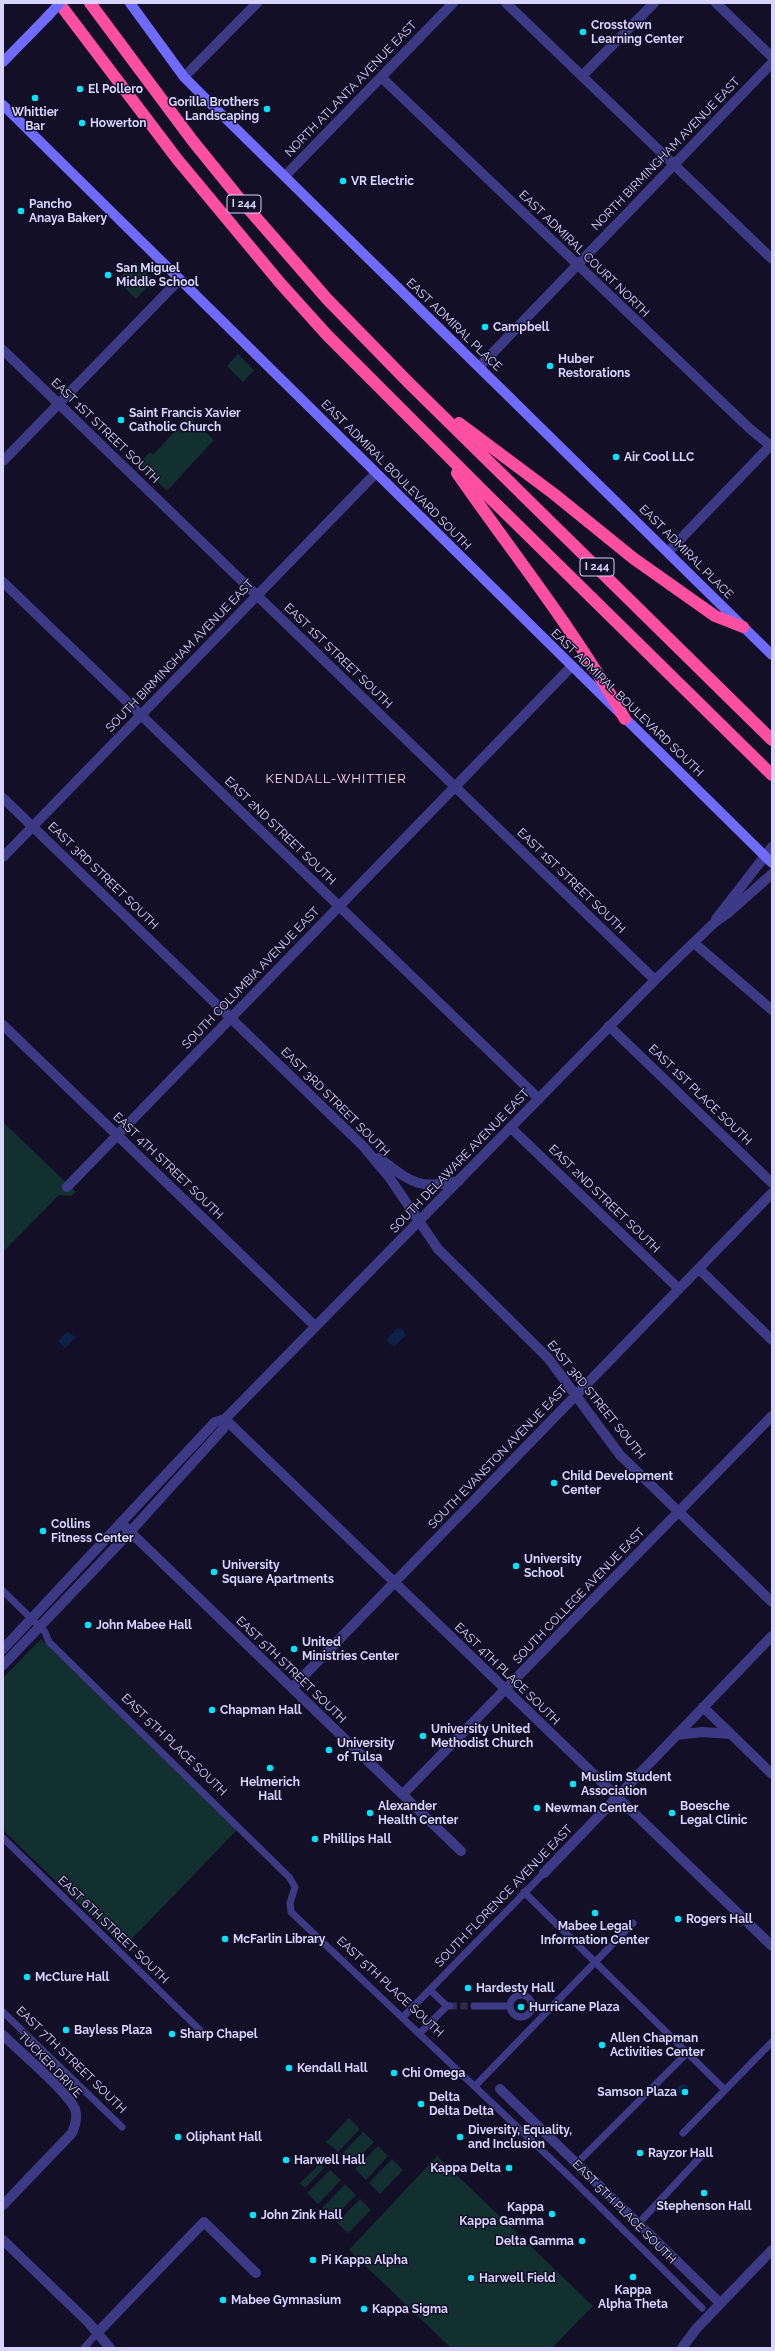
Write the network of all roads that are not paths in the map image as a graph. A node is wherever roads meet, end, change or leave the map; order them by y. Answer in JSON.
{"nodes":[{"id":1,"x":60,"y":3,"type":"edge"},
{"id":2,"x":90,"y":3,"type":"edge"},
{"id":3,"x":130,"y":3,"type":"edge"},
{"id":4,"x":257,"y":3,"type":"edge"},
{"id":5,"x":453,"y":3,"type":"edge"},
{"id":6,"x":506,"y":3,"type":"edge"},
{"id":7,"x":654,"y":3,"type":"edge"},
{"id":8,"x":716,"y":3,"type":"edge"},
{"id":9,"x":772,"y":57,"type":"edge"},
{"id":10,"x":3,"y":62,"type":"edge"},
{"id":11,"x":772,"y":62,"type":"edge"},
{"id":12,"x":582,"y":76,"type":"junction"},
{"id":13,"x":184,"y":77,"type":"junction"},
{"id":14,"x":381,"y":77,"type":"junction"},
{"id":15,"x":3,"y":105,"type":"edge"},
{"id":16,"x":675,"y":164,"type":"junction"},
{"id":17,"x":285,"y":176,"type":"junction"},
{"id":18,"x":772,"y":259,"type":"edge"},
{"id":19,"x":577,"y":265,"type":"junction"},
{"id":20,"x":180,"y":279,"type":"junction"},
{"id":21,"x":3,"y":350,"type":"edge"},
{"id":22,"x":479,"y":367,"type":"junction"},
{"id":23,"x":421,"y":395,"type":"junction"},
{"id":24,"x":58,"y":404,"type":"junction"},
{"id":25,"x":438,"y":446,"type":"junction"},
{"id":26,"x":771,"y":446,"type":"edge"},
{"id":27,"x":3,"y":461,"type":"edge"},
{"id":28,"x":375,"y":474,"type":"junction"},
{"id":29,"x":668,"y":552,"type":"junction"},
{"id":30,"x":3,"y":582,"type":"edge"},
{"id":31,"x":257,"y":596,"type":"junction"},
{"id":32,"x":743,"y":627,"type":"junction"},
{"id":33,"x":772,"y":654,"type":"edge"},
{"id":34,"x":572,"y":667,"type":"junction"},
{"id":35,"x":140,"y":715,"type":"junction"},
{"id":36,"x":625,"y":718,"type":"junction"},
{"id":37,"x":772,"y":740,"type":"edge"},
{"id":38,"x":772,"y":775,"type":"edge"},
{"id":39,"x":454,"y":787,"type":"junction"},
{"id":40,"x":3,"y":798,"type":"edge"},
{"id":41,"x":32,"y":827,"type":"junction"},
{"id":42,"x":772,"y":847,"type":"edge"},
{"id":43,"x":764,"y":856,"type":"junction"},
{"id":44,"x":3,"y":857,"type":"edge"},
{"id":45,"x":772,"y":863,"type":"edge"},
{"id":46,"x":772,"y":874,"type":"edge"},
{"id":47,"x":339,"y":906,"type":"junction"},
{"id":48,"x":714,"y":923,"type":"junction"},
{"id":49,"x":694,"y":944,"type":"junction"},
{"id":50,"x":655,"y":980,"type":"junction"},
{"id":51,"x":772,"y":1010,"type":"edge"},
{"id":52,"x":231,"y":1017,"type":"junction"},
{"id":53,"x":3,"y":1025,"type":"edge"},
{"id":54,"x":610,"y":1026,"type":"junction"},
{"id":55,"x":539,"y":1099,"type":"junction"},
{"id":56,"x":511,"y":1128,"type":"junction"},
{"id":57,"x":117,"y":1135,"type":"junction"},
{"id":58,"x":363,"y":1146,"type":"junction"},
{"id":59,"x":459,"y":1181,"type":"junction"},
{"id":60,"x":772,"y":1183,"type":"edge"},
{"id":61,"x":67,"y":1187,"type":"dead end"},
{"id":62,"x":772,"y":1193,"type":"edge"},
{"id":63,"x":419,"y":1222,"type":"junction"},
{"id":64,"x":699,"y":1269,"type":"junction"},
{"id":65,"x":679,"y":1289,"type":"junction"},
{"id":66,"x":315,"y":1326,"type":"junction"},
{"id":67,"x":772,"y":1340,"type":"edge"},
{"id":68,"x":577,"y":1395,"type":"junction"},
{"id":69,"x":772,"y":1416,"type":"edge"},
{"id":70,"x":225,"y":1419,"type":"junction"},
{"id":71,"x":678,"y":1512,"type":"junction"},
{"id":72,"x":120,"y":1523,"type":"junction"},
{"id":73,"x":130,"y":1532,"type":"junction"},
{"id":74,"x":394,"y":1582,"type":"junction"},
{"id":75,"x":3,"y":1591,"type":"edge"},
{"id":76,"x":772,"y":1602,"type":"edge"},
{"id":77,"x":33,"y":1619,"type":"junction"},
{"id":78,"x":41,"y":1627,"type":"junction"},
{"id":79,"x":772,"y":1636,"type":"edge"},
{"id":80,"x":3,"y":1649,"type":"edge"},
{"id":81,"x":3,"y":1665,"type":"edge"},
{"id":82,"x":292,"y":1688,"type":"junction"},
{"id":83,"x":505,"y":1690,"type":"junction"},
{"id":84,"x":704,"y":1706,"type":"junction"},
{"id":85,"x":731,"y":1734,"type":"junction"},
{"id":86,"x":676,"y":1735,"type":"junction"},
{"id":87,"x":772,"y":1774,"type":"edge"},
{"id":88,"x":403,"y":1794,"type":"junction"},
{"id":89,"x":616,"y":1797,"type":"junction"},
{"id":90,"x":3,"y":1838,"type":"edge"},
{"id":91,"x":461,"y":1851,"type":"dead end"},
{"id":92,"x":544,"y":1873,"type":"joint"},
{"id":93,"x":524,"y":1892,"type":"junction"},
{"id":94,"x":633,"y":1923,"type":"dead end"},
{"id":95,"x":772,"y":1946,"type":"edge"},
{"id":96,"x":596,"y":1962,"type":"junction"},
{"id":97,"x":430,"y":1990,"type":"junction"},
{"id":98,"x":474,"y":2006,"type":"tunnel mouth"},
{"id":99,"x":510,"y":2006,"type":"junction"},
{"id":100,"x":3,"y":2012,"type":"edge"},
{"id":101,"x":530,"y":2014,"type":"junction"},
{"id":102,"x":403,"y":2017,"type":"junction"},
{"id":103,"x":538,"y":2021,"type":"junction"},
{"id":104,"x":420,"y":2033,"type":"junction"},
{"id":105,"x":3,"y":2035,"type":"edge"},
{"id":106,"x":207,"y":2037,"type":"dead end"},
{"id":107,"x":772,"y":2042,"type":"edge"},
{"id":108,"x":687,"y":2053,"type":"junction"},
{"id":109,"x":475,"y":2086,"type":"junction"},
{"id":110,"x":500,"y":2089,"type":"dead end"},
{"id":111,"x":725,"y":2090,"type":"junction"},
{"id":112,"x":122,"y":2127,"type":"dead end"},
{"id":113,"x":683,"y":2133,"type":"dead end"},
{"id":114,"x":704,"y":2153,"type":"dead end"},
{"id":115,"x":582,"y":2158,"type":"dead end"},
{"id":116,"x":3,"y":2205,"type":"edge"},
{"id":117,"x":638,"y":2224,"type":"junction"},
{"id":118,"x":3,"y":2240,"type":"edge"},
{"id":119,"x":772,"y":2250,"type":"edge"},
{"id":120,"x":256,"y":2273,"type":"dead end"},
{"id":121,"x":720,"y":2303,"type":"junction"},
{"id":122,"x":702,"y":2308,"type":"dead end"},
{"id":123,"x":98,"y":2332,"type":"junction"},
{"id":124,"x":84,"y":2348,"type":"edge"},
{"id":125,"x":110,"y":2348,"type":"edge"},
{"id":126,"x":682,"y":2348,"type":"edge"}],
"edges":[{"from":1,"to":10,"type":"main road","bridge":true},
{"from":1,"to":25,"type":"highway","number":"I 244"},
{"from":2,"to":23,"type":"highway","number":"I 244"},
{"from":3,"to":13,"type":"main road","name":"EAST ADMIRAL PLACE"},
{"from":4,"to":13,"type":"street"},
{"from":5,"to":14,"type":"street","name":"NORTH ATLANTA AVENUE EAST"},
{"from":6,"to":12,"type":"street"},
{"from":7,"to":12,"type":"street"},
{"from":8,"to":9,"type":"street"},
{"from":11,"to":16,"type":"street","name":"NORTH BIRMINGHAM AVENUE EAST"},
{"from":12,"to":16,"type":"street"},
{"from":13,"to":17,"type":"main road","name":"EAST ADMIRAL PLACE"},
{"from":14,"to":17,"type":"street","name":"NORTH ATLANTA AVENUE EAST"},
{"from":14,"to":19,"type":"street","name":"EAST ADMIRAL COURT NORTH"},
{"from":15,"to":20,"type":"main road","name":"EAST ADMIRAL BOULEVARD SOUTH"},
{"from":16,"to":18,"type":"street"},
{"from":16,"to":19,"type":"street","name":"NORTH BIRMINGHAM AVENUE EAST"},
{"from":17,"to":22,"type":"main road","name":"EAST ADMIRAL PLACE"},
{"from":19,"to":22,"type":"street","name":"NORTH BIRMINGHAM AVENUE EAST"},
{"from":19,"to":26,"type":"street","name":"EAST ADMIRAL COURT NORTH"},
{"from":20,"to":24,"type":"street"},
{"from":20,"to":28,"type":"main road","name":"EAST ADMIRAL BOULEVARD SOUTH"},
{"from":21,"to":24,"type":"street","name":"EAST 1ST STREET SOUTH"},
{"from":22,"to":29,"type":"main road","name":"EAST ADMIRAL PLACE"},
{"from":23,"to":32,"type":"highway"},
{"from":23,"to":37,"type":"highway","number":"I 244"},
{"from":24,"to":27,"type":"street"},
{"from":24,"to":31,"type":"street","name":"EAST 1ST STREET SOUTH"},
{"from":25,"to":36,"type":"highway"},
{"from":25,"to":38,"type":"highway","number":"I 244"},
{"from":26,"to":29,"type":"street"},
{"from":28,"to":31,"type":"street","name":"SOUTH BIRMINGHAM AVENUE EAST"},
{"from":28,"to":34,"type":"main road","name":"EAST ADMIRAL BOULEVARD SOUTH"},
{"from":29,"to":32,"type":"main road","name":"EAST ADMIRAL PLACE"},
{"from":30,"to":35,"type":"street","name":"EAST 2ND STREET SOUTH"},
{"from":31,"to":35,"type":"street","name":"SOUTH BIRMINGHAM AVENUE EAST"},
{"from":31,"to":39,"type":"street","name":"EAST 1ST STREET SOUTH"},
{"from":32,"to":33,"type":"main road","name":"EAST ADMIRAL PLACE"},
{"from":34,"to":36,"type":"main road","name":"EAST ADMIRAL BOULEVARD SOUTH"},
{"from":34,"to":39,"type":"street","name":"SOUTH COLUMBIA AVENUE EAST"},
{"from":35,"to":41,"type":"street","name":"SOUTH BIRMINGHAM AVENUE EAST"},
{"from":35,"to":47,"type":"street","name":"EAST 2ND STREET SOUTH"},
{"from":36,"to":43,"type":"main road","name":"EAST ADMIRAL BOULEVARD SOUTH"},
{"from":39,"to":47,"type":"street","name":"SOUTH COLUMBIA AVENUE EAST"},
{"from":39,"to":50,"type":"street","name":"EAST 1ST STREET SOUTH"},
{"from":40,"to":41,"type":"street","name":"EAST 3RD STREET SOUTH"},
{"from":41,"to":44,"type":"street","name":"SOUTH BIRMINGHAM AVENUE EAST"},
{"from":41,"to":52,"type":"street","name":"EAST 3RD STREET SOUTH"},
{"from":42,"to":43,"type":"street","name":"SOUTH DELAWARE AVENUE EAST"},
{"from":43,"to":45,"type":"main road","name":"EAST ADMIRAL BOULEVARD SOUTH"},
{"from":43,"to":48,"type":"street","name":"SOUTH DELAWARE AVENUE EAST"},
{"from":46,"to":48,"type":"street","name":"SOUTH DELAWARE AVENUE EAST"},
{"from":47,"to":52,"type":"street","name":"SOUTH COLUMBIA AVENUE EAST"},
{"from":47,"to":55,"type":"street","name":"EAST 2ND STREET SOUTH"},
{"from":48,"to":49,"type":"street","name":"SOUTH DELAWARE AVENUE EAST"},
{"from":49,"to":50,"type":"street","name":"SOUTH DELAWARE AVENUE EAST"},
{"from":49,"to":51,"type":"street"},
{"from":50,"to":54,"type":"street","name":"SOUTH DELAWARE AVENUE EAST"},
{"from":52,"to":57,"type":"street","name":"SOUTH COLUMBIA AVENUE EAST"},
{"from":52,"to":58,"type":"street","name":"EAST 3RD STREET SOUTH"},
{"from":53,"to":57,"type":"street","name":"EAST 4TH STREET SOUTH"},
{"from":54,"to":55,"type":"street","name":"SOUTH DELAWARE AVENUE EAST"},
{"from":54,"to":60,"type":"street","name":"EAST 1ST PLACE SOUTH"},
{"from":55,"to":56,"type":"street","name":"SOUTH DELAWARE AVENUE EAST"},
{"from":56,"to":59,"type":"street","name":"SOUTH DELAWARE AVENUE EAST"},
{"from":56,"to":65,"type":"street","name":"EAST 2ND STREET SOUTH"},
{"from":57,"to":61,"type":"street","name":"SOUTH COLUMBIA AVENUE EAST"},
{"from":57,"to":66,"type":"street","name":"EAST 4TH STREET SOUTH"},
{"from":58,"to":59,"type":"street"},
{"from":58,"to":63,"type":"street","name":"EAST 3RD STREET SOUTH"},
{"from":59,"to":63,"type":"street","name":"SOUTH DELAWARE AVENUE EAST"},
{"from":62,"to":64,"type":"street","name":"SOUTH EVANSTON AVENUE EAST"},
{"from":63,"to":66,"type":"street","name":"SOUTH DELAWARE AVENUE EAST"},
{"from":63,"to":68,"type":"street","name":"EAST 3RD STREET SOUTH"},
{"from":64,"to":65,"type":"street","name":"SOUTH EVANSTON AVENUE EAST"},
{"from":64,"to":67,"type":"street"},
{"from":65,"to":68,"type":"street","name":"SOUTH EVANSTON AVENUE EAST"},
{"from":66,"to":70,"type":"street","name":"SOUTH DELAWARE AVENUE EAST"},
{"from":68,"to":71,"type":"street","name":"EAST 3RD STREET SOUTH"},
{"from":68,"to":74,"type":"street","name":"SOUTH EVANSTON AVENUE EAST"},
{"from":69,"to":71,"type":"street","name":"SOUTH COLLEGE AVENUE EAST"},
{"from":70,"to":72,"type":"street","name":"SOUTH DELAWARE AVENUE EAST"},
{"from":70,"to":73,"type":"street","name":"SOUTH DELAWARE AVENUE EAST"},
{"from":70,"to":74,"type":"street","name":"EAST 4TH PLACE SOUTH"},
{"from":71,"to":76,"type":"street","name":"EAST 3RD STREET SOUTH"},
{"from":71,"to":83,"type":"street","name":"SOUTH COLLEGE AVENUE EAST"},
{"from":72,"to":73,"type":"street","name":"EAST 5TH STREET SOUTH"},
{"from":72,"to":77,"type":"street","name":"SOUTH DELAWARE AVENUE EAST"},
{"from":73,"to":78,"type":"street","name":"SOUTH DELAWARE AVENUE EAST"},
{"from":73,"to":82,"type":"street","name":"EAST 5TH STREET SOUTH"},
{"from":74,"to":82,"type":"street","name":"SOUTH EVANSTON AVENUE EAST"},
{"from":74,"to":83,"type":"street","name":"EAST 4TH PLACE SOUTH"},
{"from":75,"to":77,"type":"street","name":"EAST 5TH PLACE SOUTH"},
{"from":77,"to":78,"type":"street","name":"EAST 5TH PLACE SOUTH"},
{"from":77,"to":80,"type":"street","name":"SOUTH DELAWARE AVENUE EAST"},
{"from":78,"to":81,"type":"street","name":"SOUTH DELAWARE AVENUE EAST"},
{"from":78,"to":102,"type":"street","name":"EAST 5TH PLACE SOUTH"},
{"from":79,"to":84,"type":"street","name":"SOUTH FLORENCE AVENUE EAST"},
{"from":82,"to":88,"type":"street","name":"EAST 5TH STREET SOUTH"},
{"from":83,"to":88,"type":"street","name":"SOUTH COLLEGE AVENUE EAST"},
{"from":83,"to":89,"type":"street","name":"EAST 4TH PLACE SOUTH"},
{"from":84,"to":85,"type":"street"},
{"from":84,"to":86,"type":"street","name":"SOUTH FLORENCE AVENUE EAST"},
{"from":85,"to":86,"type":"street"},
{"from":85,"to":87,"type":"street"},
{"from":86,"to":89,"type":"street","name":"SOUTH FLORENCE AVENUE EAST"},
{"from":88,"to":91,"type":"street","name":"EAST 5TH STREET SOUTH"},
{"from":89,"to":92,"type":"street","name":"SOUTH FLORENCE AVENUE EAST"},
{"from":89,"to":95,"type":"street","name":"EAST 4TH PLACE SOUTH"},
{"from":90,"to":106,"type":"street","name":"EAST 6TH STREET SOUTH"},
{"from":92,"to":93,"type":"street","name":"SOUTH FLORENCE AVENUE EAST"},
{"from":93,"to":96,"type":"street"},
{"from":93,"to":97,"type":"street","name":"SOUTH FLORENCE AVENUE EAST"},
{"from":94,"to":96,"type":"street"},
{"from":96,"to":103,"type":"street"},
{"from":96,"to":108,"type":"street"},
{"from":97,"to":102,"type":"street","name":"SOUTH FLORENCE AVENUE EAST"},
{"from":97,"to":104,"type":"street"},
{"from":98,"to":99,"type":"street"},
{"from":99,"to":101,"type":"street"},
{"from":99,"to":101,"type":"street"},
{"from":100,"to":112,"type":"street","name":"EAST 7TH STREET SOUTH"},
{"from":101,"to":103,"type":"street"},
{"from":102,"to":104,"type":"street","name":"EAST 5TH PLACE SOUTH"},
{"from":103,"to":109,"type":"street"},
{"from":104,"to":109,"type":"street","name":"EAST 5TH PLACE SOUTH"},
{"from":105,"to":116,"type":"street","name":"TUCKER DRIVE"},
{"from":107,"to":111,"type":"street"},
{"from":108,"to":111,"type":"street"},
{"from":108,"to":115,"type":"street"},
{"from":109,"to":122,"type":"street","name":"EAST 5TH PLACE SOUTH"},
{"from":110,"to":117,"type":"street","name":"EAST 5TH PLACE SOUTH"},
{"from":111,"to":113,"type":"street"},
{"from":114,"to":117,"type":"street"},
{"from":117,"to":121,"type":"street","name":"EAST 5TH PLACE SOUTH"},
{"from":118,"to":123,"type":"street"},
{"from":119,"to":121,"type":"street"},
{"from":120,"to":123,"type":"street"},
{"from":121,"to":126,"type":"street"},
{"from":123,"to":124,"type":"street"},
{"from":123,"to":125,"type":"street"}]}
